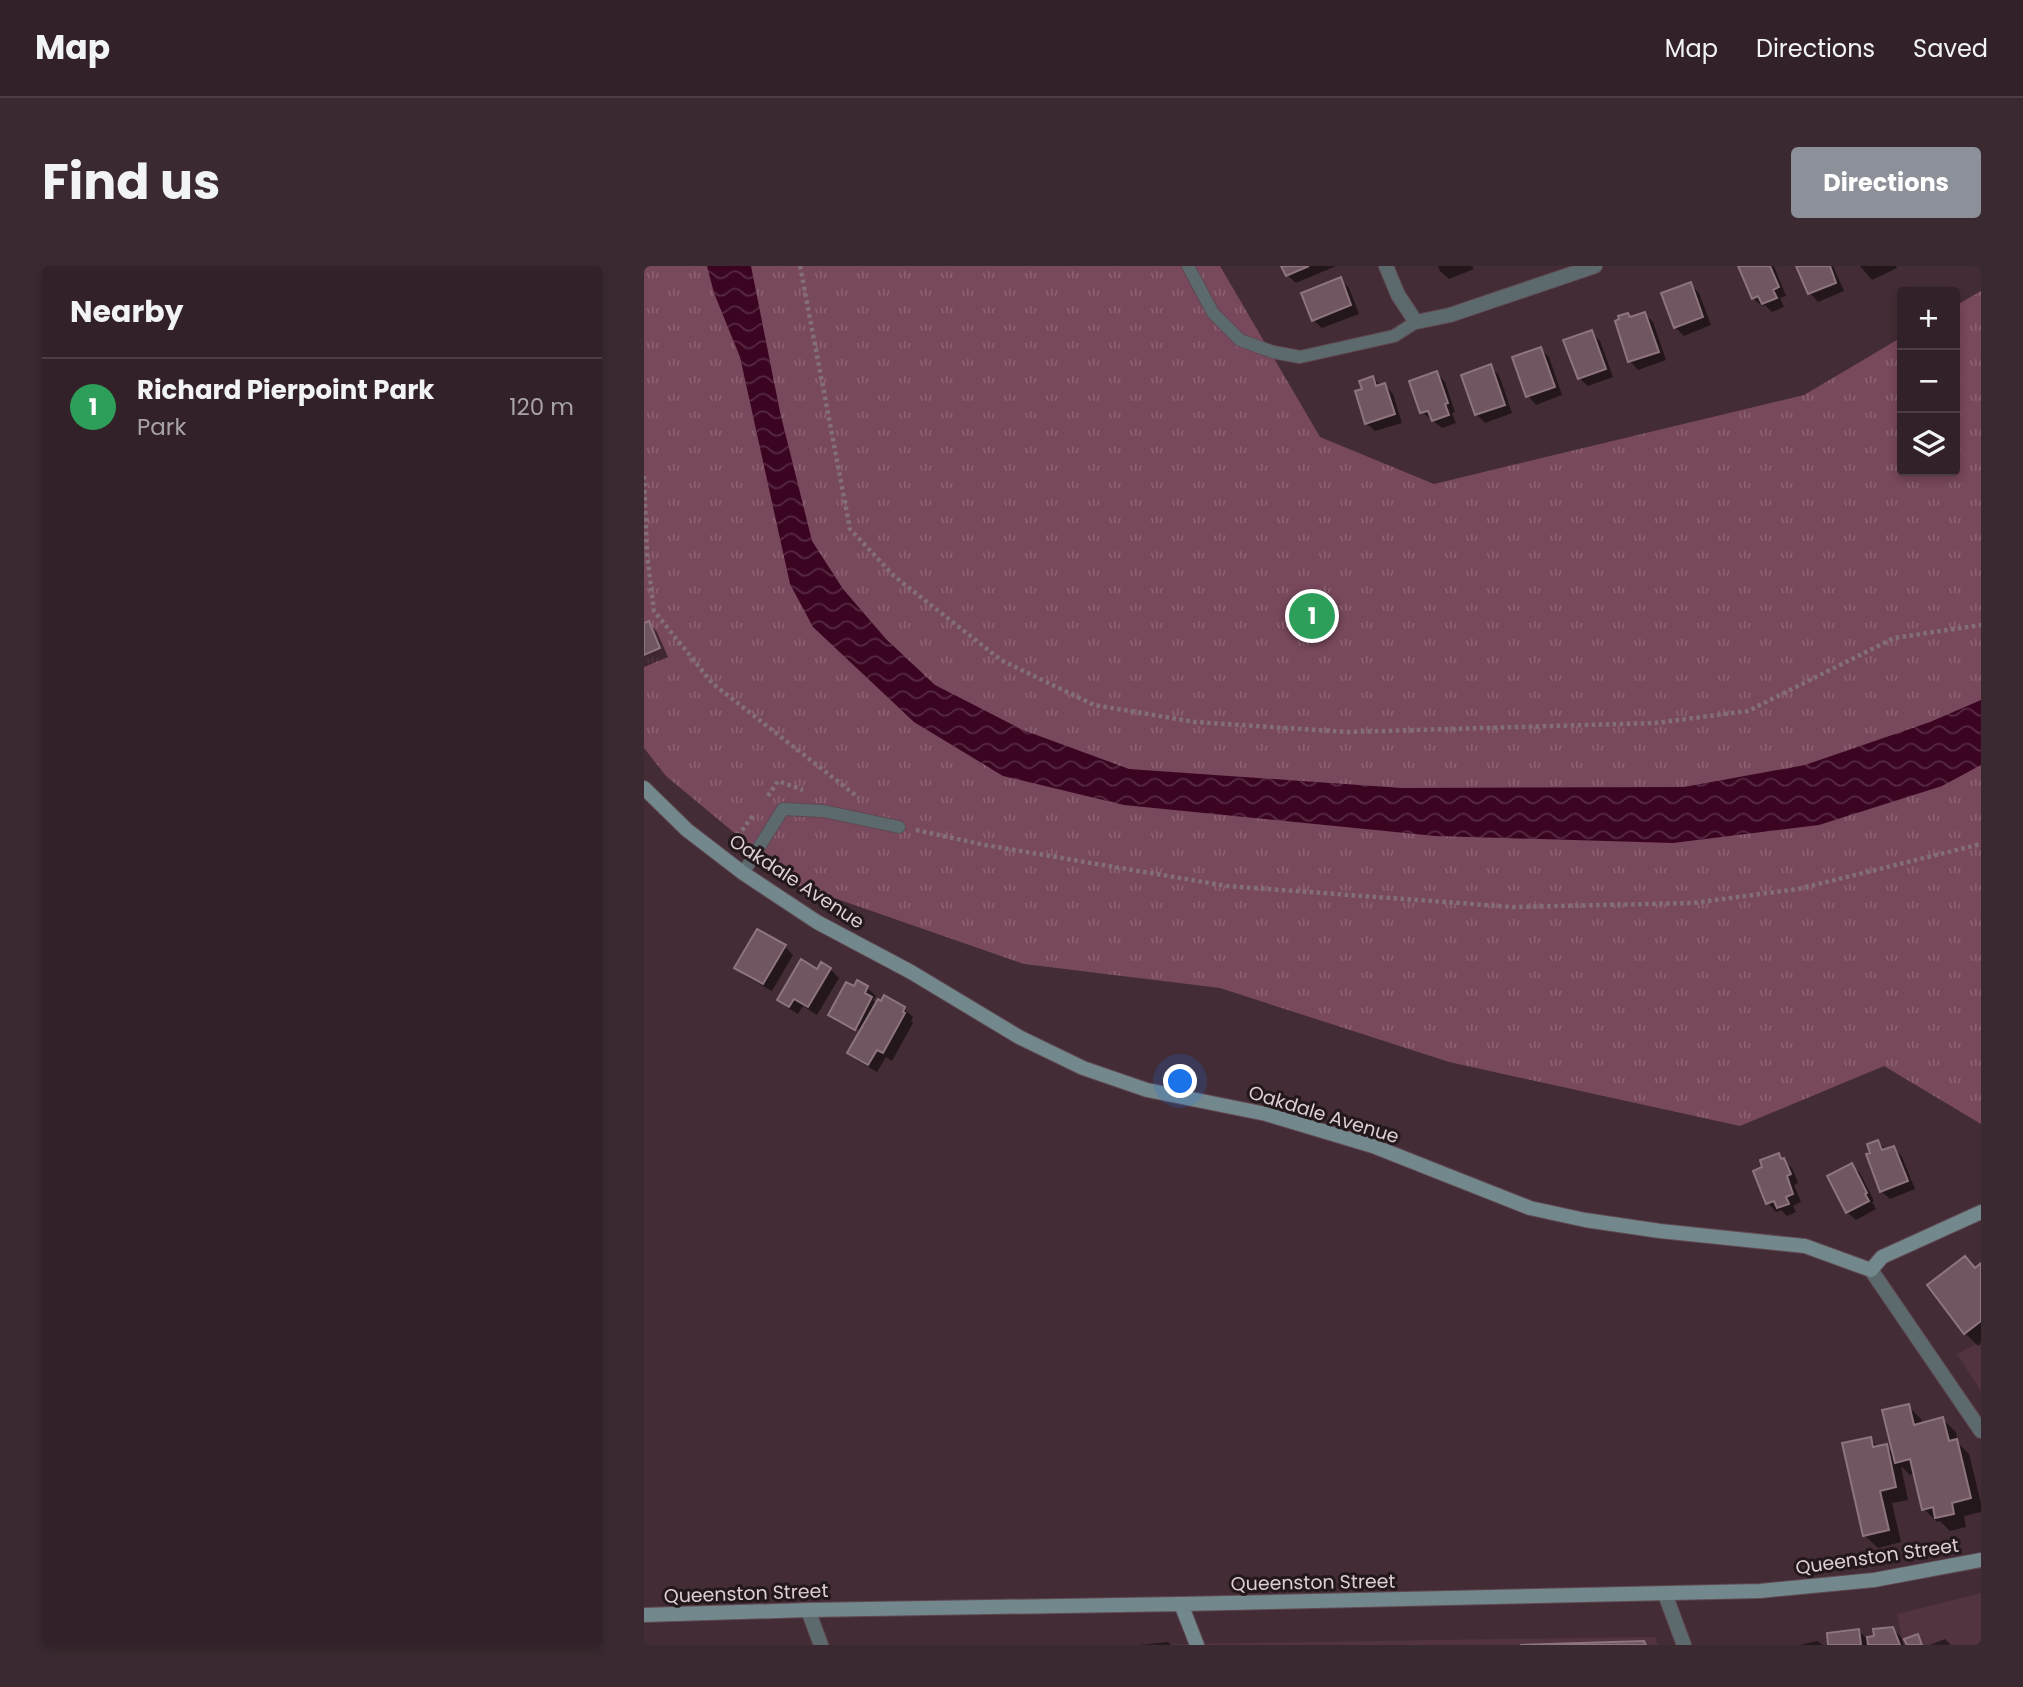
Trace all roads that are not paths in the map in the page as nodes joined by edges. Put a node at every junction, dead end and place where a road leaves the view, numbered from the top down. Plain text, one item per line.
1 (1188, 266) edge
2 (1386, 266) edge
3 (1595, 266) edge
4 (1416, 322) junction
5 (644, 788) edge
6 (899, 827) road end
7 (743, 873) junction
8 (1981, 1212) edge
9 (1871, 1270) junction
10 (1981, 1431) edge
11 (1981, 1560) edge
12 (1665, 1594) junction
13 (1181, 1604) junction
14 (808, 1609) junction
15 (644, 1615) edge
16 (821, 1645) edge
17 (1197, 1645) edge
18 (1684, 1645) edge

1 - 4 lane
2 - 4 street
3 - 4 street
5 - 7 street, Oakdale Avenue
6 - 7 lane
7 - 9 street, Oakdale Avenue
8 - 9 street
9 - 10 street
11 - 12 street, Queenston Street
12 - 13 street, Queenston Street
12 - 18 street
13 - 14 street, Queenston Street
13 - 17 street
14 - 15 street, Queenston Street
14 - 16 street

